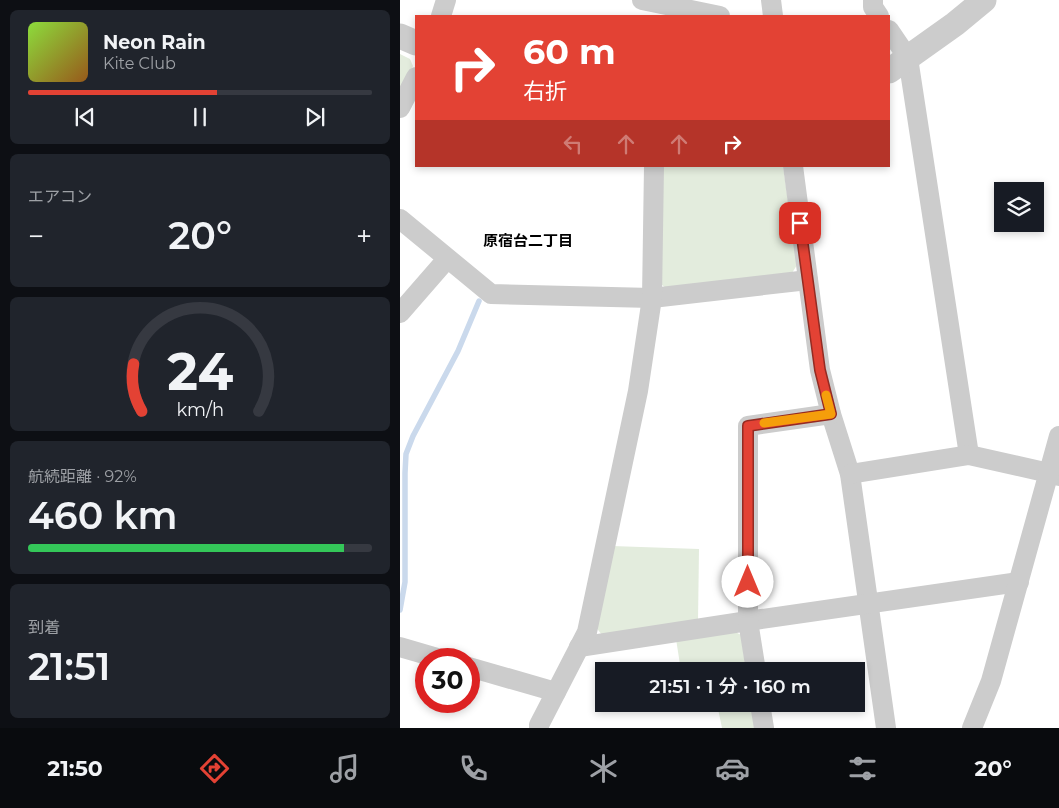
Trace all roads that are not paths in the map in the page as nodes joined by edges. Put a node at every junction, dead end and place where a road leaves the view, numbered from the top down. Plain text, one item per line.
1 (446, 0) edge
2 (645, 0) edge
3 (771, 0) edge
4 (873, 0) edge
5 (984, 0) edge
6 (441, 15) edge
7 (715, 15) edge
8 (773, 15) edge
9 (878, 15) edge
10 (890, 34) edge
11 (400, 36) edge
12 (415, 43) edge
13 (898, 64) edge
14 (415, 78) edge
15 (400, 108) edge
16 (654, 167) edge
17 (793, 167) edge
18 (400, 219) edge
19 (447, 259) junction
20 (808, 280) junction
21 (652, 298) junction
22 (400, 313) edge
23 (831, 414) junction
24 (1059, 436) edge
25 (969, 455) junction
26 (850, 474) junction
27 (1054, 475) edge
28 (1018, 582) junction
29 (868, 603) junction
30 (748, 621) junction
31 (579, 646) junction
32 (400, 647) edge
33 (415, 651) edge
34 (755, 662) edge
35 (480, 670) edge
36 (556, 692) junction
37 (761, 712) edge
38 (539, 728) edge
39 (764, 728) edge
40 (886, 728) edge
41 (972, 728) edge

1 - 6 street
2 - 7 street
3 - 8 street
4 - 9 street
5 - 13 street
10 - 13 street
11 - 12 street
13 - 25 street
14 - 15 street
16 - 21 street
17 - 20 street
18 - 19 street
19 - 21 street
19 - 22 street
20 - 21 street
20 - 23 street
21 - 31 street
23 - 26 street
23 - 30 street
24 - 27 street
25 - 26 street
25 - 27 street
26 - 29 street
27 - 28 street
28 - 29 street
28 - 41 street
29 - 30 street
29 - 40 street
30 - 31 street
30 - 34 street
31 - 36 street
32 - 33 street
35 - 36 street
36 - 38 street
37 - 39 street

